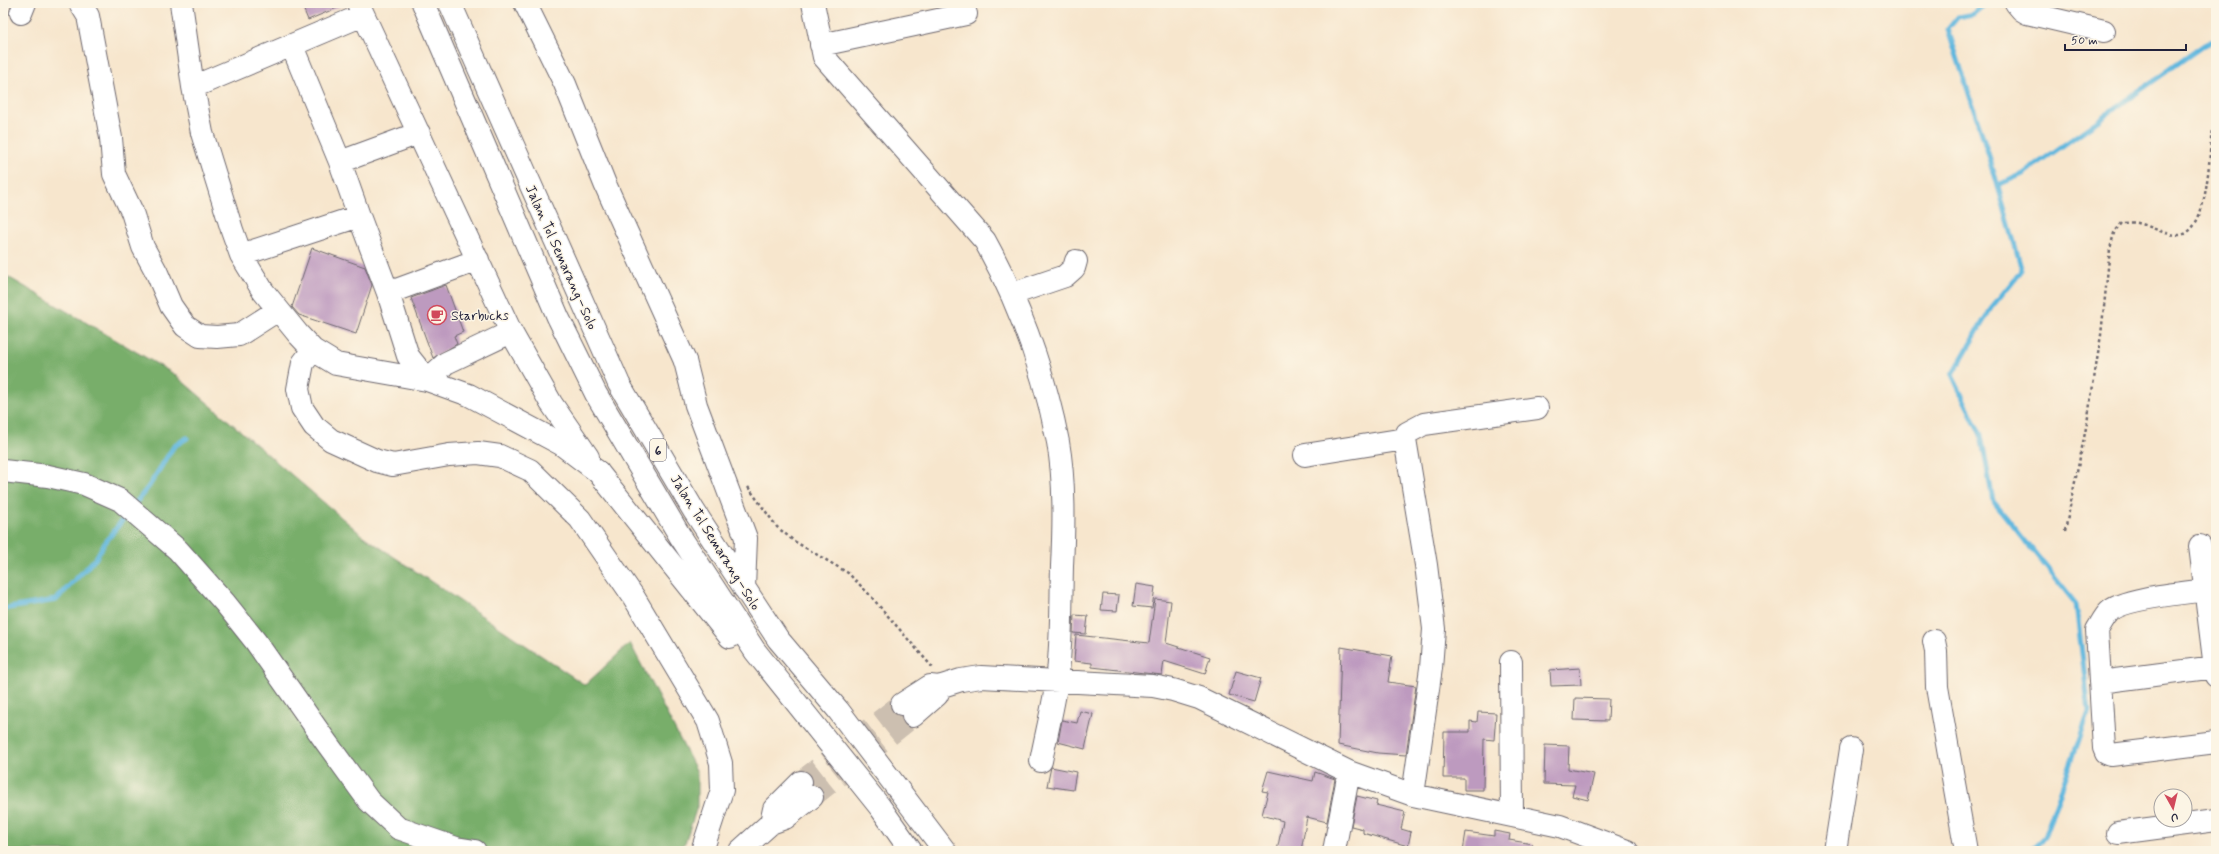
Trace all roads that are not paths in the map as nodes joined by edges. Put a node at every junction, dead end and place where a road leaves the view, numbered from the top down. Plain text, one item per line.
1 (80, 3) edge
2 (423, 3) edge
3 (450, 3) edge
4 (525, 3) edge
5 (813, 3) edge
6 (2016, 3) edge
7 (185, 4) edge
8 (361, 9) edge
9 (966, 14) dead end
10 (2104, 31) dead end
11 (821, 45) junction
12 (292, 46) junction
13 (193, 87) junction
14 (419, 133) junction
15 (340, 162) junction
16 (359, 216) junction
17 (241, 255) junction
18 (478, 260) junction
19 (1076, 260) dead end
20 (388, 293) junction
21 (1012, 294) junction
22 (278, 310) junction
23 (511, 332) junction
24 (313, 350) junction
25 (427, 380) junction
26 (1537, 408) dead end
27 (1404, 439) junction
28 (1305, 454) dead end
29 (3, 471) edge
30 (598, 472) junction
31 (2200, 546) dead end
32 (744, 588) junction
33 (2206, 590) junction
34 (1934, 641) dead end
35 (1511, 662) dead end
36 (2215, 671) edge
37 (1057, 680) junction
38 (2100, 682) junction
39 (798, 706) junction
40 (907, 710) tunnel mouth
41 (2216, 742) edge
42 (1850, 749) dead end
43 (1041, 761) dead end
44 (1350, 772) junction
45 (806, 789) tunnel mouth
46 (1413, 795) junction
47 (1512, 816) junction
48 (2216, 820) edge
49 (2118, 833) dead end
50 (475, 851) edge
51 (702, 851) edge
52 (740, 851) edge
53 (911, 851) edge
54 (945, 851) edge
55 (1334, 851) edge
56 (1627, 851) edge
57 (1835, 851) edge
58 (1966, 851) edge

1 - 22 main road
2 - 39 main road, Jalan Tol Semarang–Solo / 6
3 - 32 main road, Jalan Tol Semarang–Solo / 6
4 - 32 main road
5 - 11 main road
6 - 10 main road
7 - 13 main road
8 - 12 main road
8 - 14 main road
9 - 11 main road
11 - 21 main road
12 - 13 main road
12 - 15 main road
13 - 17 main road
14 - 15 main road
14 - 18 main road
15 - 16 main road
16 - 17 main road
16 - 20 main road
17 - 22 main road
18 - 20 main road
18 - 23 main road
19 - 21 main road
20 - 25 main road
21 - 37 main road
22 - 24 main road
23 - 25 main road
23 - 30 main road
24 - 25 main road
24 - 51 main road
25 - 30 main road
26 - 27 main road
27 - 28 main road
27 - 46 main road
29 - 50 main road
30 - 39 main road
31 - 33 main road
32 - 54 main road, Jalan Tol Semarang–Solo / 6
33 - 36 main road
33 - 38 main road
34 - 58 main road
35 - 47 main road
36 - 38 main road
37 - 40 main road
37 - 43 main road
37 - 44 main road
38 - 41 main road
39 - 53 main road, Jalan Tol Semarang–Solo / 6
42 - 57 main road
44 - 46 main road
44 - 55 main road
45 - 52 main road
46 - 47 main road
47 - 56 main road
48 - 49 main road

